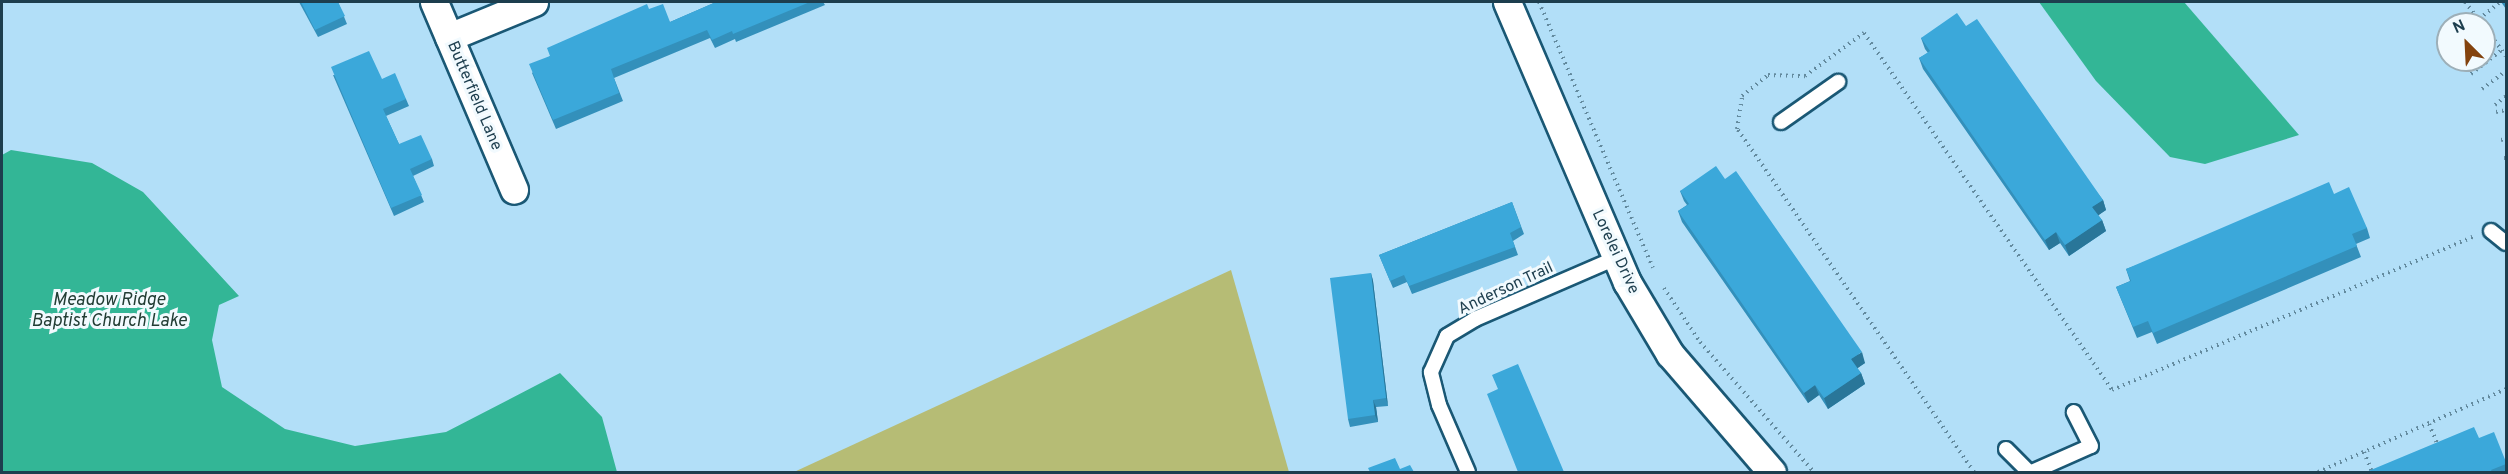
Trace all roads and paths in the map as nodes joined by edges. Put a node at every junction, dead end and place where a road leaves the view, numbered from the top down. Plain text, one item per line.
1 (434, 2) edge
2 (534, 2) edge
3 (1507, 2) edge
4 (1539, 2) edge
5 (2499, 3) dead end
6 (2488, 12) edge
7 (449, 37) junction
8 (2496, 42) edge
9 (2502, 50) junction
10 (2506, 56) edge
11 (2506, 71) edge
12 (2471, 74) dead end
13 (1838, 82) dead end
14 (2482, 89) dead end
15 (2506, 96) edge
16 (2495, 105) dead end
17 (2506, 110) edge
18 (2496, 112) dead end
19 (1781, 122) dead end
20 (514, 190) dead end
21 (2491, 231) joint
22 (2506, 243) edge
23 (1616, 258) junction
24 (1655, 275) dead end
25 (1662, 284) dead end
26 (2506, 389) edge
27 (2074, 412) dead end
28 (2429, 424) junction
29 (2007, 448) dead end
30 (2440, 450) edge
31 (2364, 452) junction
32 (1468, 472) edge
33 (1772, 472) edge
34 (1815, 472) edge
35 (1974, 472) edge
36 (2030, 472) edge
37 (2318, 472) edge
38 (2372, 472) edge

1 - 7 street, Butterfield Lane
2 - 7 street
3 - 23 street, Lorelei Drive
4 - 24 path
5 - 6 path
7 - 20 street, Butterfield Lane
8 - 9 path
9 - 10 path
9 - 12 path
11 - 14 path
13 - 19 lane
15 - 16 path
17 - 18 path
21 - 22 lane
21 - 35 path
23 - 32 lane, Anderson Trail
23 - 33 street, Lorelei Drive
25 - 34 path
26 - 28 path
27 - 36 lane
28 - 30 path
28 - 31 path
29 - 36 lane
31 - 37 path
31 - 38 path

